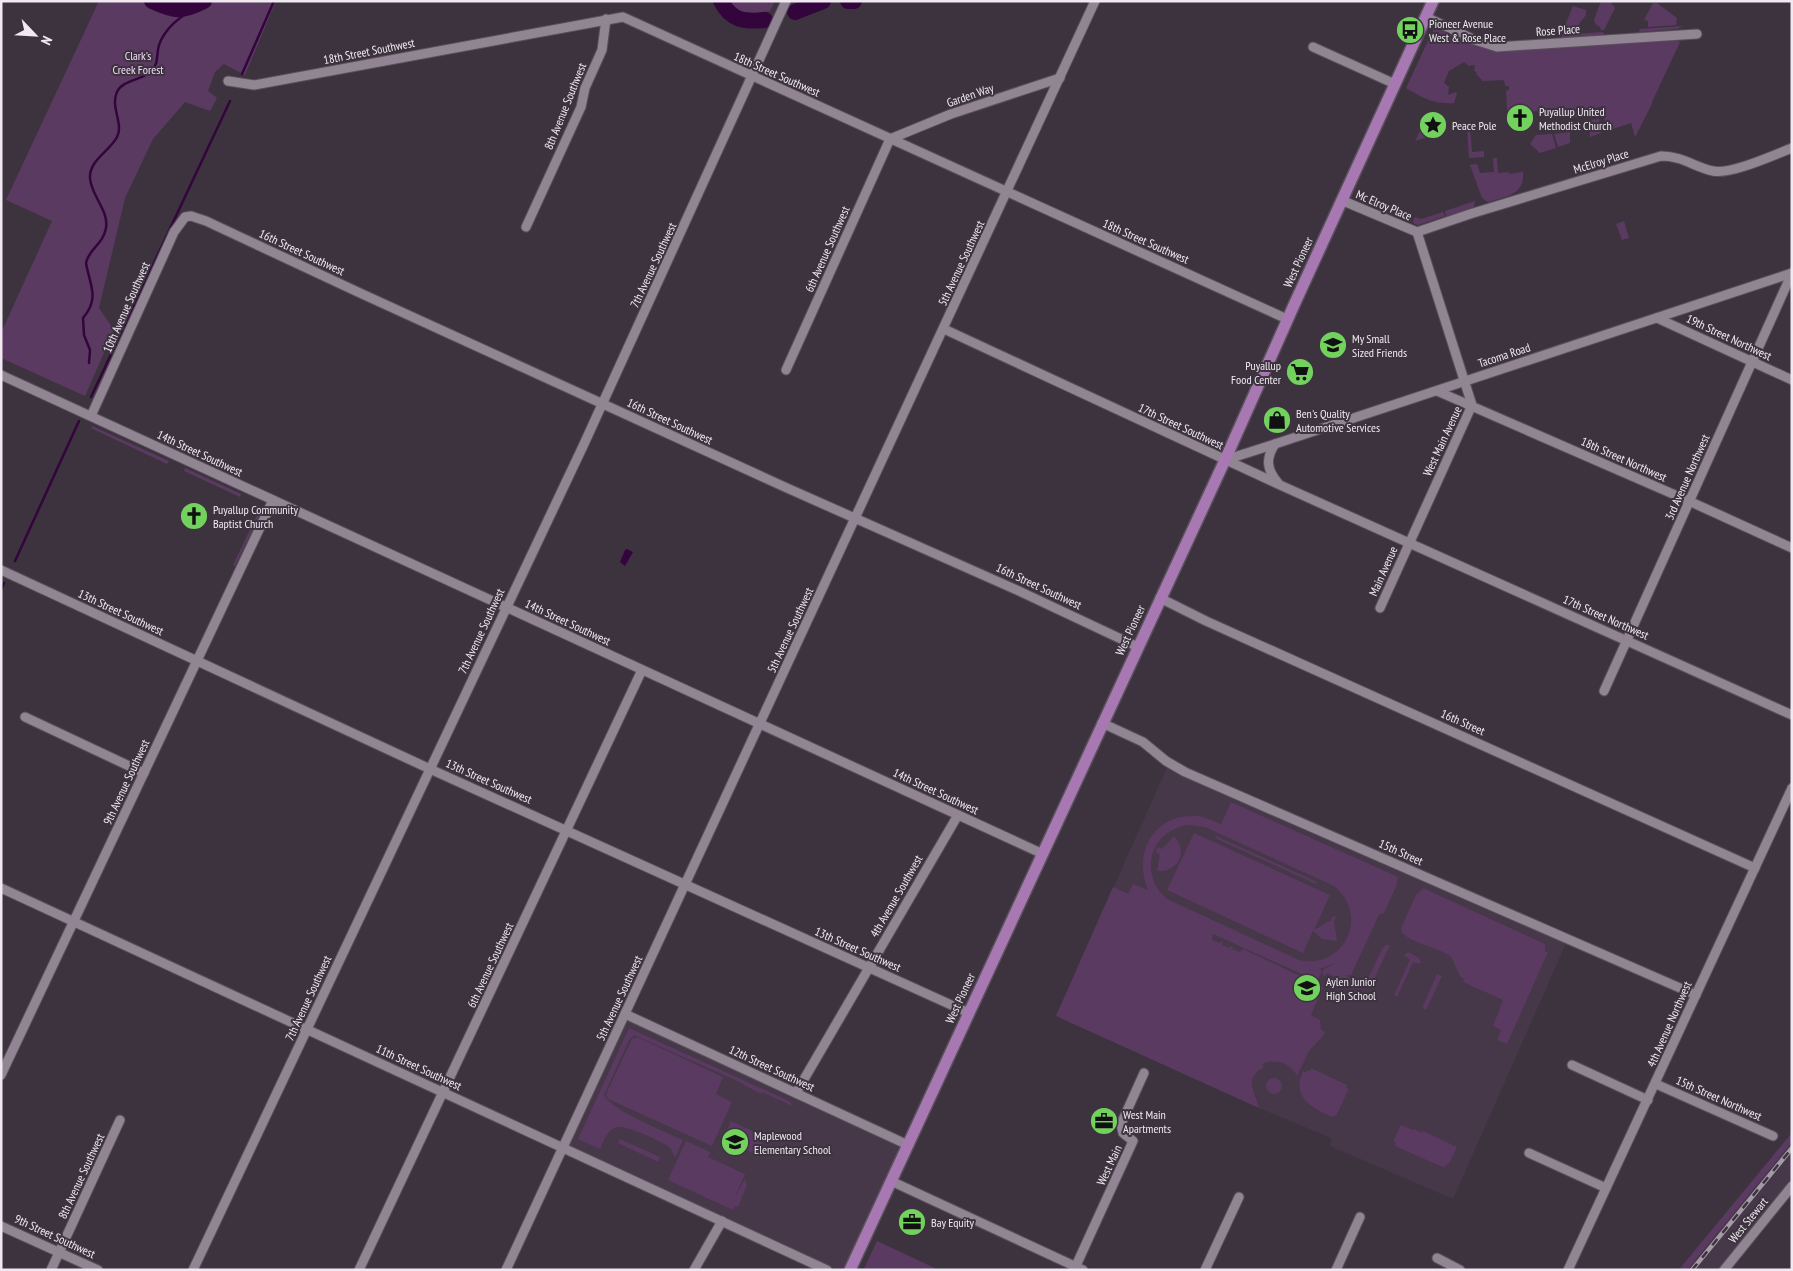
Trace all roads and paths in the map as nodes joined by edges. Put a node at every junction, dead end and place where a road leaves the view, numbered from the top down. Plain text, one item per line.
1 (1096, 1) edge
2 (1433, 1) edge
3 (786, 2) edge
4 (1426, 17) junction
5 (606, 19) junction
6 (1697, 34) dead end
7 (1313, 47) dead end
8 (753, 77) junction
9 (1060, 78) junction
10 (228, 81) dead end
11 (1395, 84) junction
12 (890, 139) junction
13 (1792, 148) edge
14 (1008, 192) junction
15 (1341, 200) junction
16 (192, 216) joint
17 (526, 227) dead end
18 (1417, 232) junction
19 (1792, 273) edge
20 (1287, 318) junction
21 (1657, 318) junction
22 (944, 329) junction
23 (1753, 362) junction
24 (786, 370) dead end
25 (1, 375) edge
26 (1792, 380) edge
27 (1465, 381) junction
28 (1437, 391) junction
29 (602, 404) junction
30 (1472, 406) junction
31 (91, 416) junction
32 (1275, 444) junction
33 (1225, 460) junction
34 (1280, 485) junction
35 (273, 500) junction
36 (1689, 501) junction
37 (856, 518) junction
38 (1410, 543) junction
39 (1792, 548) edge
40 (1, 570) edge
41 (1160, 598) junction
42 (506, 608) junction
43 (1380, 608) dead end
44 (1627, 640) junction
45 (1138, 647) junction
46 (197, 662) junction
47 (642, 670) junction
48 (1604, 691) dead end
49 (1792, 715) edge
50 (25, 717) dead end
51 (1102, 723) junction
52 (760, 724) junction
53 (430, 769) junction
54 (144, 773) junction
55 (1792, 788) edge
56 (958, 815) junction
57 (567, 830) junction
58 (1043, 854) junction
59 (1755, 868) junction
60 (686, 884) junction
61 (1, 888) edge
62 (74, 922) junction
63 (869, 968) junction
64 (1696, 995) junction
65 (968, 1012) junction
66 (625, 1014) junction
67 (308, 1029) junction
68 (1572, 1065) dead end
69 (1144, 1073) dead end
70 (1, 1076) edge
71 (1656, 1084) junction
72 (443, 1092) junction
73 (796, 1093) junction
74 (1648, 1100) junction
75 (120, 1120) dead end
76 (1773, 1136) dead end
77 (908, 1145) junction
78 (563, 1148) junction
79 (1528, 1153) dead end
80 (891, 1181) junction
81 (1792, 1186) edge
82 (1606, 1188) junction
83 (1239, 1197) dead end
84 (1360, 1217) dead end
85 (722, 1222) junction
86 (1, 1226) edge
87 (60, 1252) junction
88 (1437, 1258) dead end
89 (1077, 1269) edge
90 (52, 1270) edge
91 (98, 1270) edge
92 (194, 1270) edge
93 (359, 1270) edge
94 (506, 1270) edge
95 (694, 1270) edge
96 (827, 1270) edge
97 (850, 1270) edge
98 (1205, 1270) edge
99 (1336, 1270) edge
100 (1460, 1270) edge
101 (1568, 1270) edge
102 (1724, 1270) edge

1 - 9 street, 5th Avenue Southwest
2 - 4 main road, West Pioneer
3 - 8 street, 7th Avenue Southwest
4 - 6 street, Rose Place
4 - 11 main road, West Pioneer
5 - 8 street, 18th Street Southwest
5 - 10 street, 18th Street Southwest
5 - 17 street, 8th Avenue Southwest
7 - 11 street
8 - 12 street, 18th Street Southwest
8 - 29 street, 7th Avenue Southwest
9 - 12 street, Garden Way
9 - 14 street, 5th Avenue Southwest
11 - 15 main road, West Pioneer
12 - 14 street, 18th Street Southwest
12 - 24 street, 6th Avenue Southwest
13 - 18 street, McElroy Place
14 - 20 street, 18th Street Southwest
14 - 22 street, 5th Avenue Southwest
15 - 18 street, Mc Elroy Place
15 - 20 main road, West Pioneer
16 - 29 street, 16th Street Southwest
16 - 31 street, 10th Avenue Southwest
18 - 27 street, West Main Avenue
19 - 21 street, Tacoma Road
19 - 23 street, 3rd Avenue Northwest
20 - 33 main road, West Pioneer
21 - 23 street, 19th Street Northwest
21 - 27 street, Tacoma Road
22 - 33 street, 17th Street Southwest
22 - 37 street, 5th Avenue Southwest
23 - 26 street, 19th Street Northwest
23 - 36 street, 3rd Avenue Northwest
25 - 31 street, 14th Street Southwest
27 - 28 street, Tacoma Road
27 - 30 street, West Main Avenue
28 - 30 street, 18th Street Northwest
28 - 32 street, Tacoma Road
29 - 37 street, 16th Street Southwest
29 - 42 street, 7th Avenue Southwest
30 - 36 street, 18th Street Northwest
30 - 38 street, West Main Avenue
31 - 35 street, 14th Street Southwest
32 - 33 street, Tacoma Road
32 - 34 street
33 - 34 street, 17th Street Southwest
33 - 41 main road, West Pioneer
34 - 38 street, 17th Street Southwest
35 - 42 street, 14th Street Southwest
35 - 46 street, 9th Avenue Southwest
36 - 39 street, 18th Street Northwest
36 - 44 street, 3rd Avenue Northwest
37 - 45 street, 16th Street Southwest
37 - 52 street, 5th Avenue Southwest
38 - 43 street, Main Avenue
38 - 44 street, 17th Street Northwest
40 - 46 street, 13th Street Southwest
41 - 45 main road, West Pioneer
41 - 59 street, 16th Street
42 - 47 street, 14th Street Southwest
42 - 53 street, 7th Avenue Southwest
44 - 48 street, 3rd Avenue Northwest
44 - 49 street, 17th Street Northwest
45 - 51 main road, West Pioneer
46 - 53 street, 13th Street Southwest
46 - 54 street, 9th Avenue Southwest
47 - 52 street, 14th Street Southwest
47 - 57 street, 6th Avenue Southwest
50 - 54 street
51 - 58 main road, West Pioneer
51 - 64 street, 15th Street
52 - 56 street, 14th Street Southwest
52 - 60 street, 5th Avenue Southwest
53 - 57 street, 13th Street Southwest
53 - 67 street, 7th Avenue Southwest
54 - 62 street, 9th Avenue Southwest
55 - 59 street, 4th Avenue Northwest
56 - 58 street, 14th Street Southwest
56 - 63 street, 4th Avenue Southwest
57 - 60 street, 13th Street Southwest
57 - 72 street, 6th Avenue Southwest
58 - 65 main road, West Pioneer
59 - 64 street, 4th Avenue Northwest
60 - 63 street, 13th Street Southwest
60 - 66 street, 5th Avenue Southwest
61 - 62 street, 11th Street Southwest
62 - 67 street, 11th Street Southwest
62 - 70 street, 9th Avenue Southwest
63 - 65 street, 13th Street Southwest
63 - 73 street, 4th Avenue Southwest
64 - 71 street, 4th Avenue Northwest
65 - 77 main road, West Pioneer
66 - 73 street, 12th Street Southwest
66 - 78 street, 5th Avenue Southwest
67 - 72 street, 11th Street Southwest
67 - 92 street, 7th Avenue Southwest
68 - 74 street
69 - 89 street, West Main
71 - 74 street, 4th Avenue Northwest
71 - 76 street, 15th Street Northwest
72 - 78 street, 11th Street Southwest
72 - 93 street, 6th Avenue Southwest
73 - 77 street, 12th Street Southwest
74 - 82 street, 4th Avenue Northwest
75 - 87 street, 8th Avenue Southwest
77 - 80 main road, West Pioneer
78 - 85 street, 11th Street Southwest
78 - 94 street, 5th Avenue Southwest
79 - 82 street
80 - 89 street
80 - 97 main road, West Pioneer
81 - 102 street, West Stewart
82 - 101 street, 4th Avenue Northwest
83 - 98 street
84 - 99 street
85 - 95 street
85 - 96 street, 11th Street Southwest
86 - 87 street, 9th Street Southwest
87 - 90 street, 8th Avenue Southwest
87 - 91 street, 9th Street Southwest
88 - 100 street

